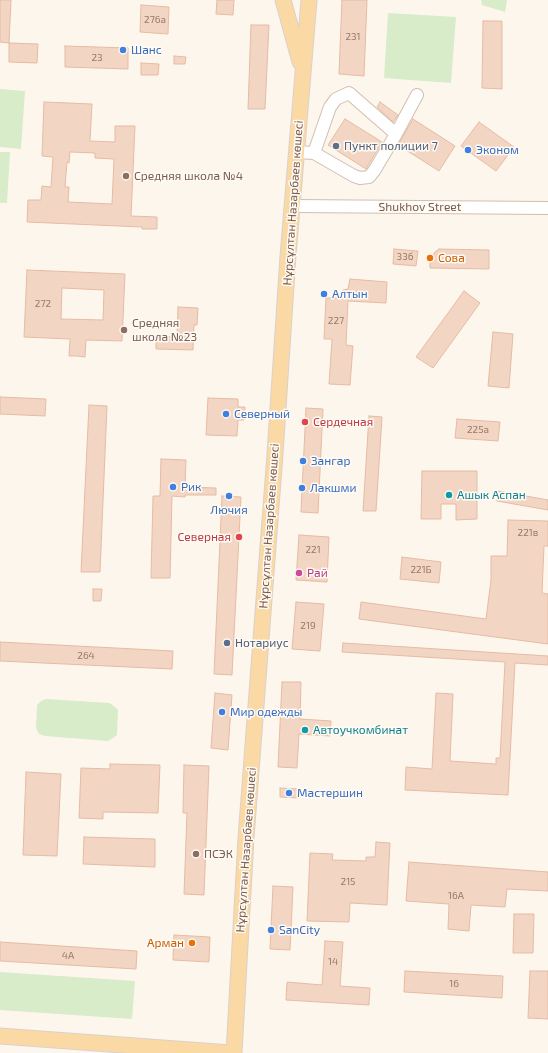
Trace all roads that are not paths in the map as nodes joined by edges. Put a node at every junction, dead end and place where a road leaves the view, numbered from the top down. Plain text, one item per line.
1 (283, 0) edge
2 (308, 0) edge
3 (303, 75) junction
4 (417, 95) dead end
5 (396, 134) junction
6 (296, 152) junction
7 (314, 153) junction
8 (293, 206) junction
9 (548, 208) edge
10 (0, 1036) edge
11 (231, 1053) edge
12 (234, 1053) edge

1 - 3 main road
2 - 3 main road, Нұрсұлтан Назарбаев көшесі
3 - 6 main road, Нұрсұлтан Назарбаев көшесі
4 - 5 street
5 - 7 street
5 - 7 street
6 - 7 street
6 - 8 main road, Нұрсұлтан Назарбаев көшесі
8 - 9 street, Shukhov Street
8 - 12 main road, Нұрсұлтан Назарбаев көшесі
10 - 11 main road

